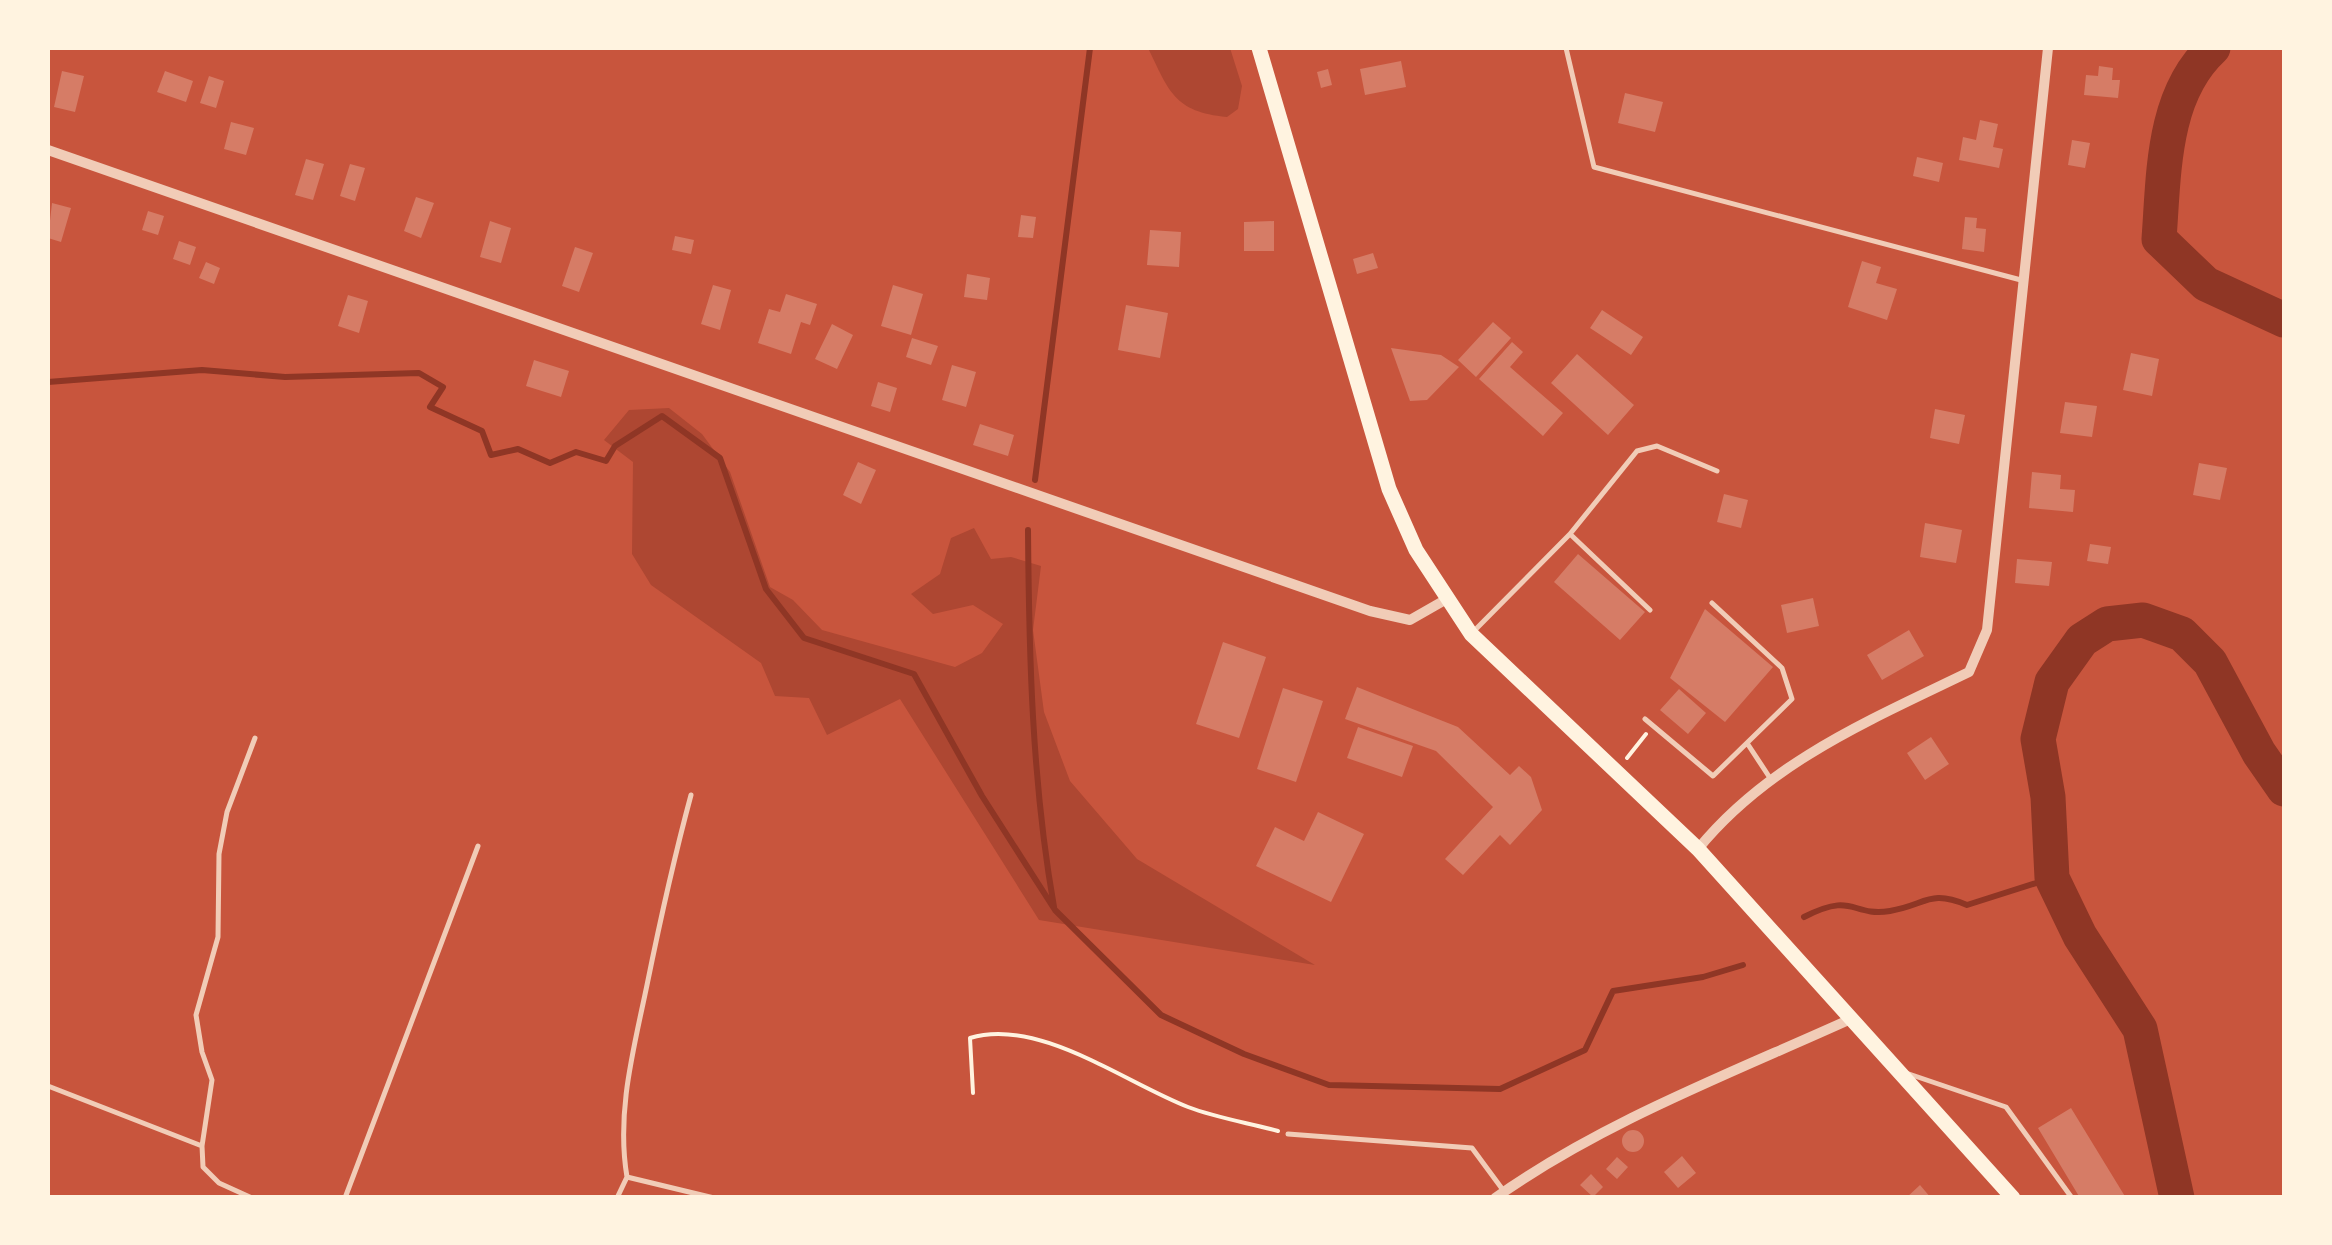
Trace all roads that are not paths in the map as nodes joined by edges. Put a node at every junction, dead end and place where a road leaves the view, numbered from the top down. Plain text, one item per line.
1 (1259, 48) edge
2 (1566, 48) edge
3 (2048, 48) edge
4 (48, 150) edge
5 (2021, 280) junction
6 (1718, 471) dead end
7 (1570, 534) junction
8 (1444, 600) junction
9 (1712, 603) dead end
10 (1650, 610) dead end
11 (1471, 634) junction
12 (1644, 718) dead end
13 (255, 738) dead end
14 (1747, 742) junction
15 (1770, 778) junction
16 (691, 795) dead end
17 (478, 846) dead end
18 (1698, 848) junction
19 (1852, 1018) junction
20 (1899, 1071) junction
21 (48, 1086) edge
22 (1288, 1134) road end
23 (202, 1146) junction
24 (627, 1177) junction
25 (1500, 1194) edge
26 (252, 1198) edge
27 (345, 1198) edge
28 (617, 1198) edge
29 (714, 1198) edge
30 (2012, 1198) edge
31 (2072, 1198) edge

1 - 8 main road
2 - 5 lane
3 - 5 street
4 - 8 street
5 - 15 street
6 - 7 lane
7 - 10 lane
7 - 11 lane
8 - 11 main road
9 - 14 lane
11 - 18 main road
12 - 14 lane
13 - 23 lane
14 - 15 lane
15 - 18 street
16 - 24 lane
17 - 27 lane
18 - 19 main road
19 - 20 main road
19 - 25 street
20 - 30 main road
20 - 31 lane
21 - 23 lane
22 - 25 lane
23 - 26 lane
24 - 28 lane
24 - 29 lane

